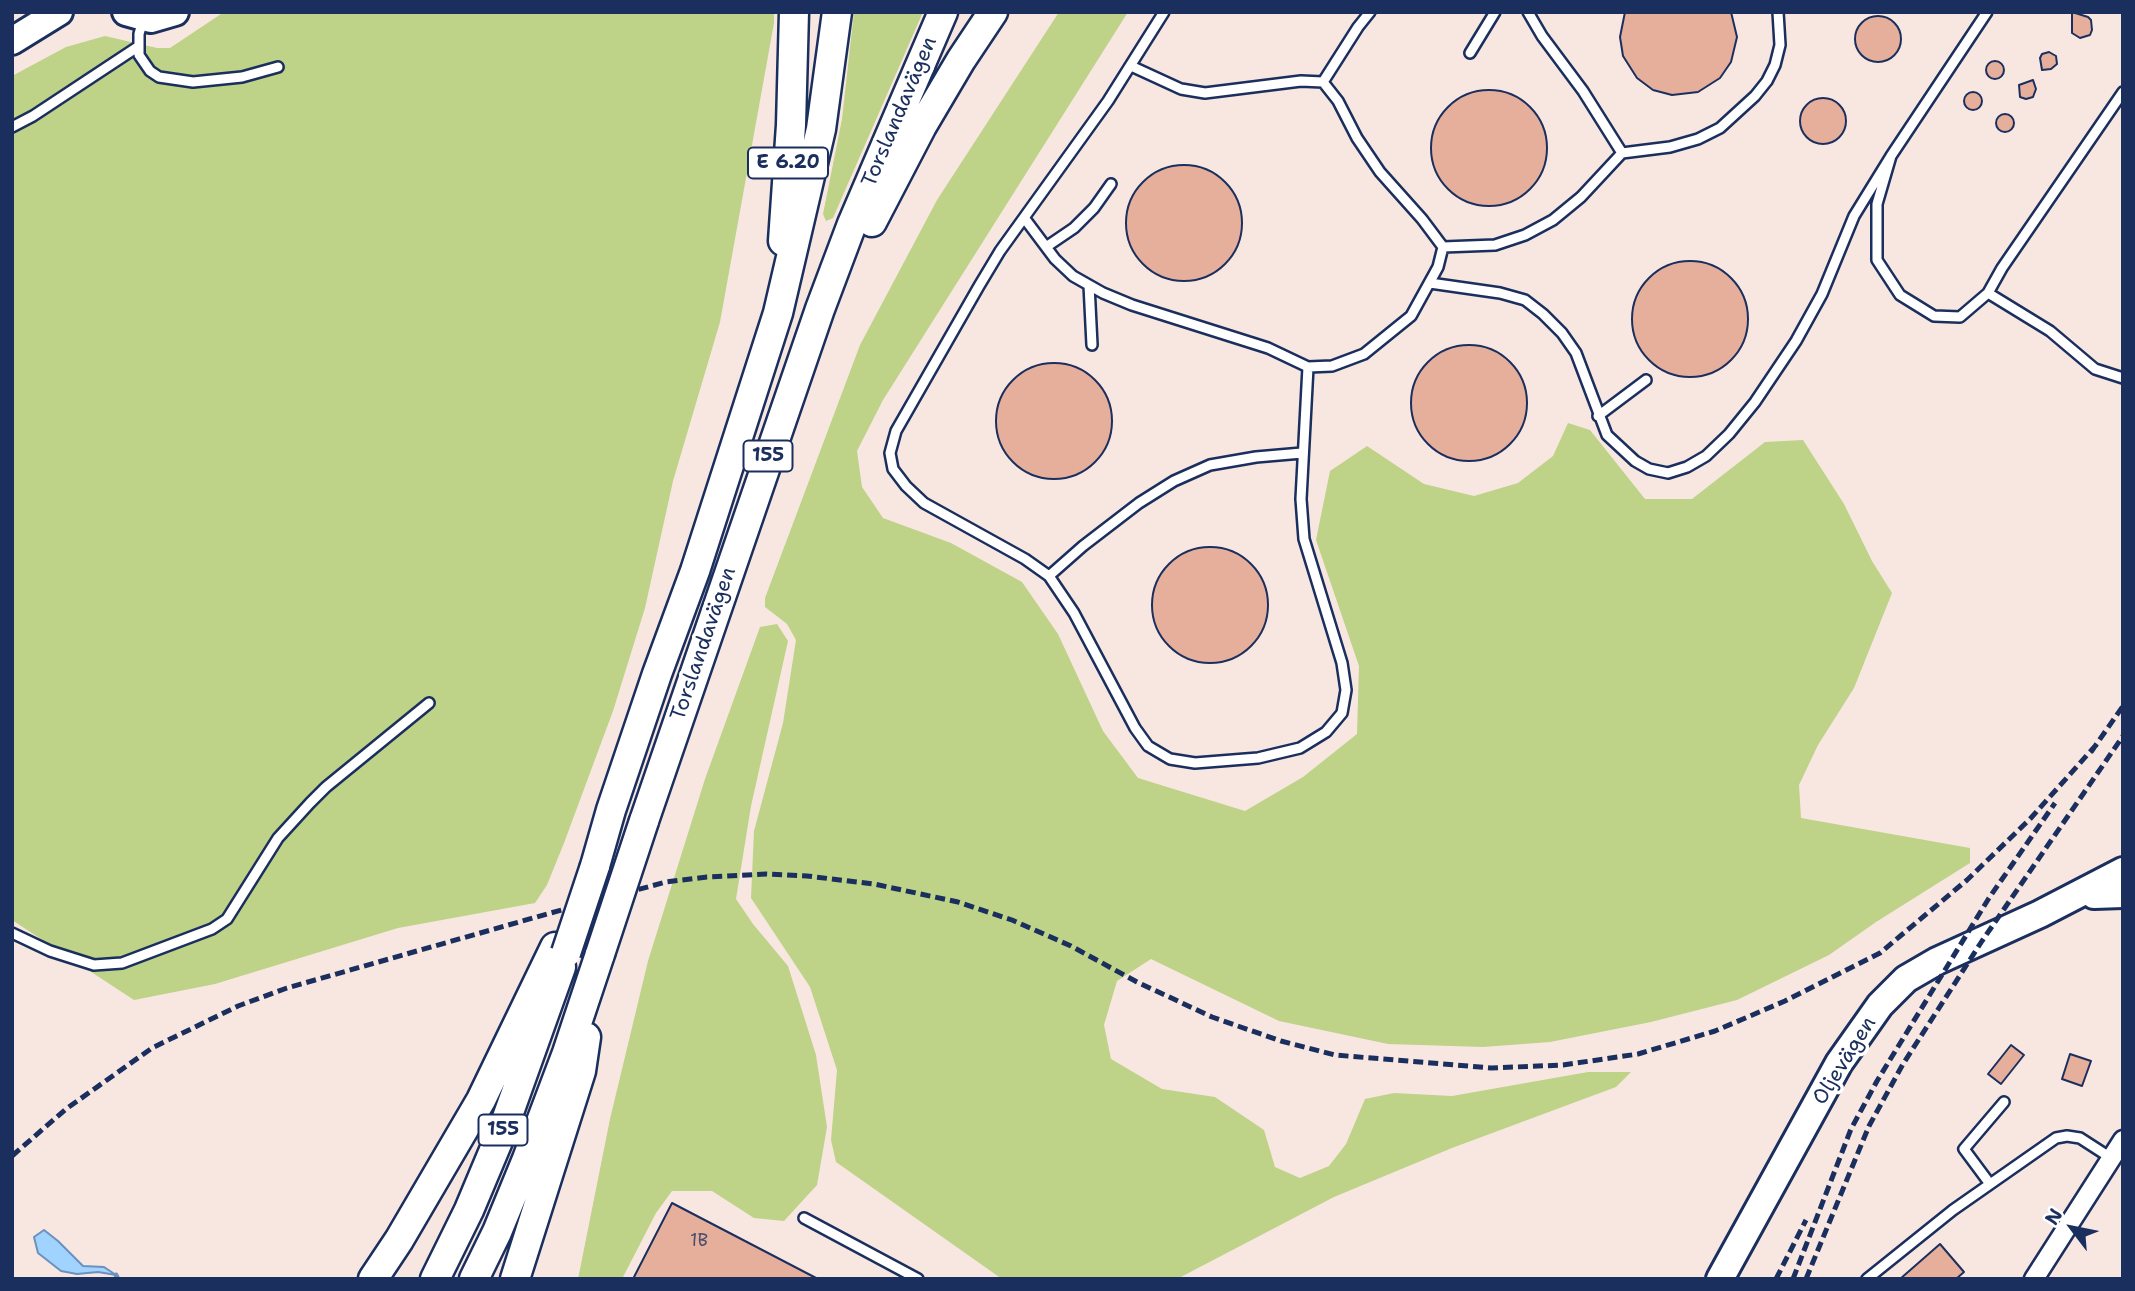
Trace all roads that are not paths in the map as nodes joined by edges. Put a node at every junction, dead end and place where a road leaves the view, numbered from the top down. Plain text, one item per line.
1 (82, 12) edge
2 (175, 12) edge
3 (794, 12) edge
4 (837, 12) edge
5 (943, 12) edge
6 (993, 12) edge
7 (1164, 12) edge
8 (1370, 12) edge
9 (1495, 12) edge
10 (1528, 12) edge
11 (1779, 12) edge
12 (1987, 12) edge
13 (57, 15) edge
14 (135, 15) edge
15 (12, 41) edge
16 (139, 46) junction
17 (1470, 53) dead end
18 (1131, 66) junction
19 (278, 67) dead end
20 (1323, 82) junction
21 (2123, 92) edge
22 (12, 128) edge
23 (1622, 153) junction
24 (1891, 156) junction
25 (1111, 184) dead end
26 (1025, 219) junction
27 (1046, 247) junction
28 (1443, 247) junction
29 (1430, 283) junction
30 (1089, 285) junction
31 (1988, 293) junction
32 (820, 309) junction
33 (778, 313) junction
34 (1092, 345) dead end
35 (1308, 367) junction
36 (2123, 378) edge
37 (1646, 380) dead end
38 (1598, 415) junction
39 (1302, 453) junction
40 (1049, 576) junction
41 (429, 702) dead end
42 (2123, 872) edge
43 (2123, 887) edge
44 (2123, 894) edge
45 (2094, 895) junction
46 (2040, 914) junction
47 (12, 933) edge
48 (561, 950) junction
49 (600, 954) junction
50 (2004, 1102) dead end
51 (2123, 1140) edge
52 (2111, 1158) junction
53 (1990, 1184) junction
54 (804, 1217) dead end
55 (373, 1279) edge
56 (435, 1279) edge
57 (474, 1279) edge
58 (515, 1279) edge
59 (918, 1279) edge
60 (1720, 1279) edge
61 (1867, 1279) edge
62 (2034, 1279) edge

1 - 13 street
2 - 14 street
3 - 33 main road, E 6.20
4 - 33 main road, Torslandavägen / 155
5 - 32 main road, Torslandavägen / 155
6 - 32 main road, 155
7 - 18 lane
8 - 20 lane
9 - 17 lane
10 - 23 lane
11 - 23 lane
12 - 24 lane
13 - 15 street
14 - 16 lane
16 - 19 lane
16 - 22 lane
18 - 20 lane
18 - 26 lane
20 - 28 lane
21 - 31 lane
23 - 28 lane
24 - 31 lane
24 - 38 lane
25 - 27 lane
26 - 27 lane
26 - 40 lane
27 - 30 lane
28 - 29 lane
29 - 35 lane
29 - 38 lane
30 - 34 lane
30 - 35 lane
31 - 36 lane
32 - 49 main road, Torslandavägen / 155, bridge
33 - 48 main road, Torslandavägen / 155, bridge
35 - 39 lane
37 - 38 lane
39 - 40 lane
39 - 40 lane
41 - 47 lane
42 - 46 street, Oljevägen
43 - 45 street, Oljevägen
44 - 45 street, Oljevägen
45 - 46 street, Oljevägen
46 - 60 street, Oljevägen
48 - 55 main road
48 - 56 main road, Torslandavägen / 155
49 - 57 main road, Torslandavägen / 155
49 - 58 main road
50 - 53 lane
51 - 52 street
52 - 53 lane
52 - 62 street
53 - 61 lane
54 - 59 lane

